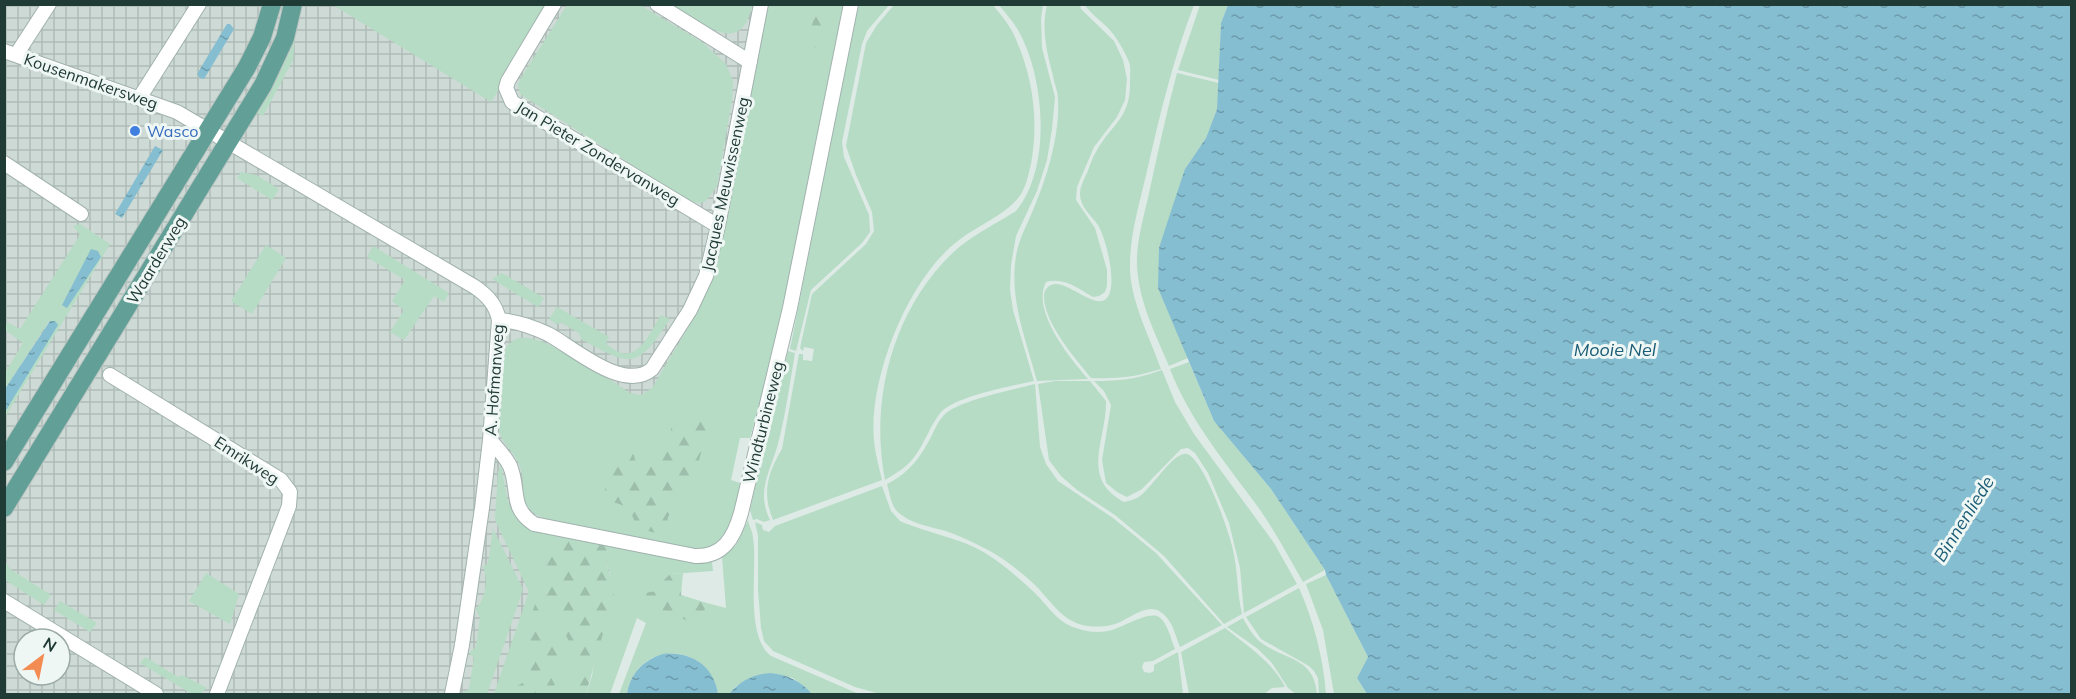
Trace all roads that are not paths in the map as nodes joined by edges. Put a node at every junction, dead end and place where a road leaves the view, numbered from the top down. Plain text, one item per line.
1 (49, 4) edge
2 (199, 4) edge
3 (272, 4) edge
4 (293, 4) edge
5 (554, 4) edge
6 (657, 4) edge
7 (761, 4) edge
8 (851, 4) edge
9 (10, 53) edge
10 (750, 62) junction
11 (140, 97) junction
12 (208, 130) junction
13 (228, 141) junction
14 (4, 163) edge
15 (81, 214) dead end
16 (718, 226) junction
17 (499, 320) junction
18 (110, 375) dead end
19 (490, 440) junction
20 (4, 462) edge
21 (4, 508) edge
22 (6, 601) edge
23 (156, 694) edge
24 (217, 694) edge
25 (452, 694) edge

1 - 9 street
2 - 11 street
3 - 12 main road, Waarderweg
4 - 13 main road, Waarderweg
5 - 16 street, Jan Pieter Zondervanweg
6 - 10 street
7 - 10 street, Jacques Meuwissenweg
8 - 19 street, Windturbineweg
9 - 11 street, Kousenmakersweg
10 - 16 street, Jacques Meuwissenweg
11 - 12 street, Kousenmakersweg
12 - 13 street, Kousenmakersweg
12 - 20 main road, Waarderweg
13 - 17 street, A. Hofmanweg
13 - 21 main road, Waarderweg
14 - 15 street
16 - 17 street, Jacques Meuwissenweg
17 - 19 street, A. Hofmanweg
18 - 24 street, Emrikweg
19 - 25 street, A. Hofmanweg
22 - 23 street

